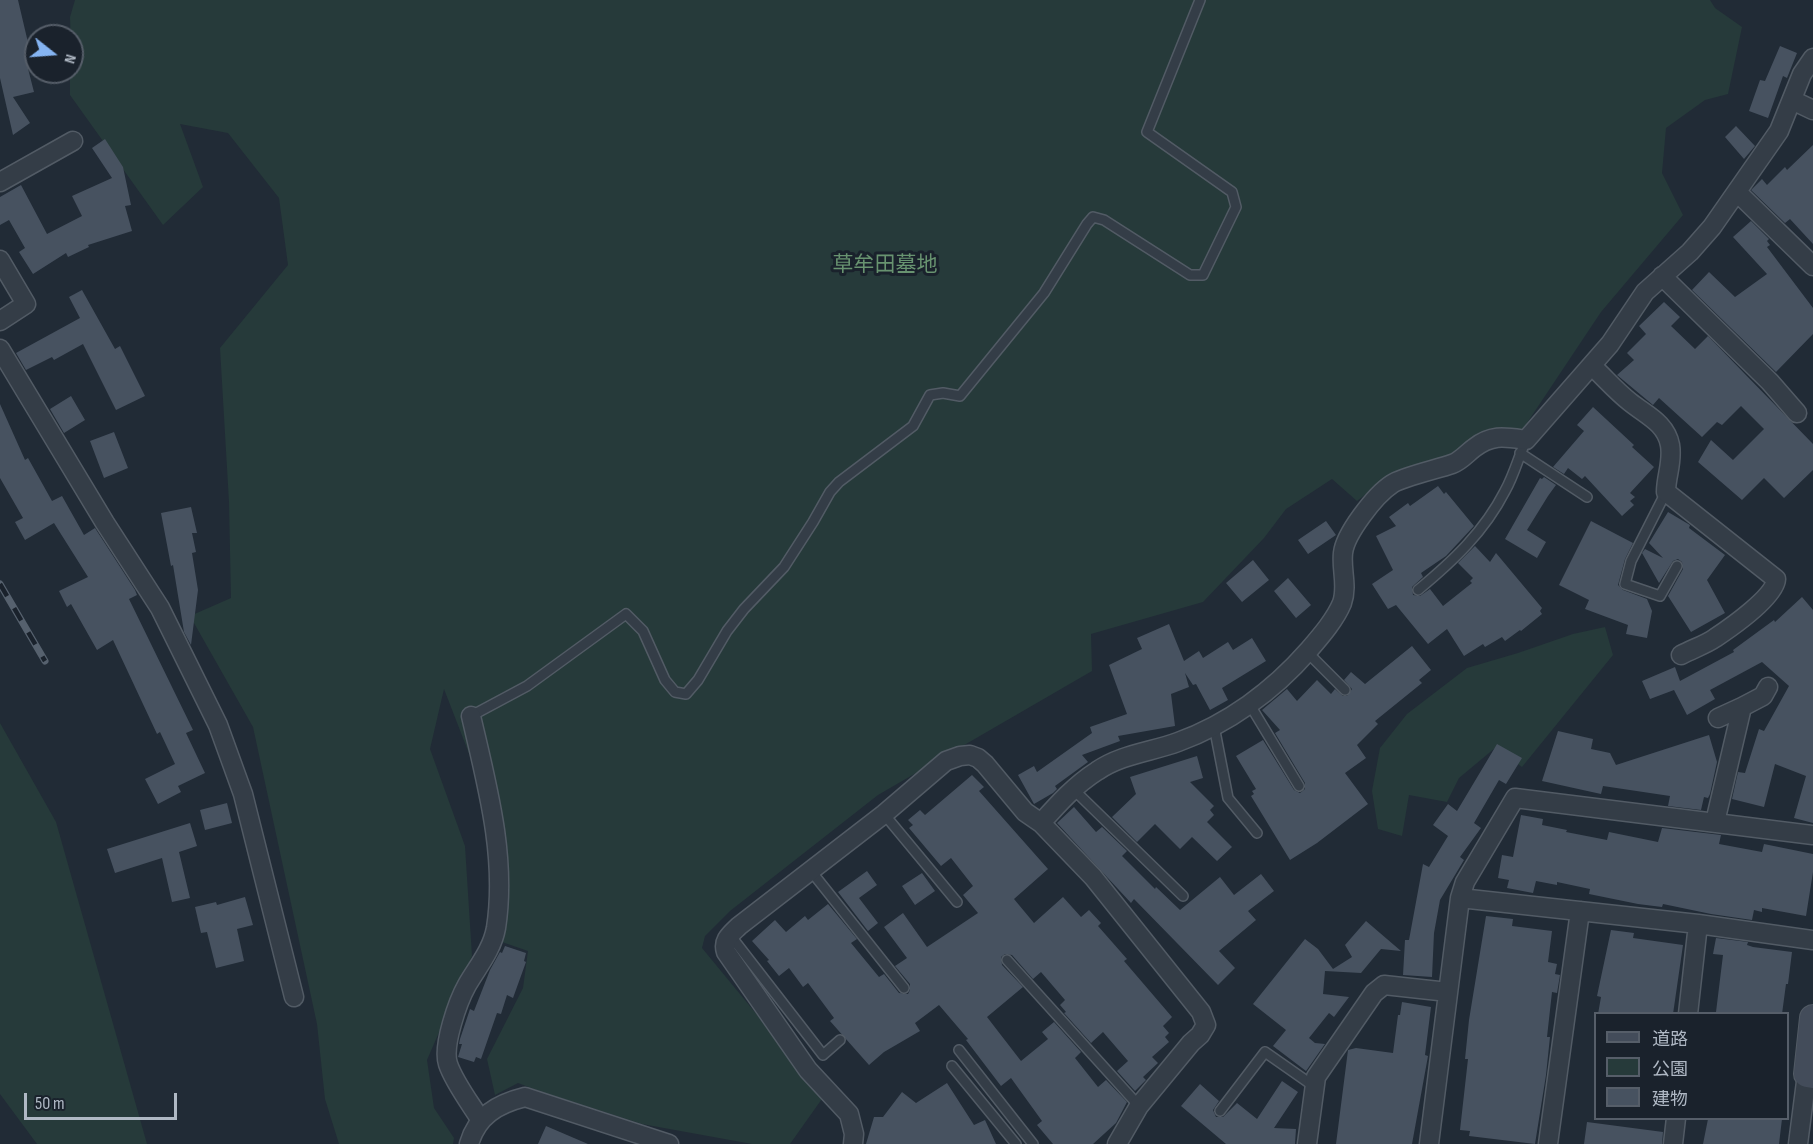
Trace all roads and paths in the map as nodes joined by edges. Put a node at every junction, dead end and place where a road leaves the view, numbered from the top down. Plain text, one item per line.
1 (1200, 0) edge
2 (1813, 58) edge
3 (1792, 100) junction
4 (1813, 110) edge
5 (73, 141) dead end
6 (0, 182) edge
7 (1737, 192) junction
8 (0, 260) edge
9 (1813, 266) edge
10 (1662, 276) junction
11 (0, 321) edge
12 (0, 349) edge
13 (1592, 366) junction
14 (1797, 413) dead end
15 (1523, 446) junction
16 (1666, 492) junction
17 (1587, 497) dead end
18 (1677, 566) dead end
19 (1418, 590) dead end
20 (1307, 651) junction
21 (1681, 655) dead end
22 (1768, 687) dead end
23 (1345, 690) dead end
24 (1250, 705) junction
25 (1742, 707) junction
26 (471, 716) joint
27 (1718, 718) dead end
28 (1214, 726) junction
29 (1299, 786) dead end
30 (1072, 789) junction
31 (884, 814) junction
32 (1715, 822) junction
33 (1041, 824) junction
34 (1257, 833) dead end
35 (1813, 835) edge
36 (811, 871) junction
37 (1183, 896) dead end
38 (1460, 898) junction
39 (957, 902) dead end
40 (1580, 911) junction
41 (1698, 924) junction
42 (730, 935) junction
43 (1813, 940) edge
44 (1007, 960) dead end
45 (903, 988) dead end
46 (1448, 992) junction
47 (294, 997) dead end
48 (1688, 1012) edge
49 (1813, 1018) edge
50 (840, 1041) dead end
51 (959, 1050) dead end
52 (952, 1066) dead end
53 (1810, 1075) edge
54 (1314, 1087) junction
55 (1139, 1106) junction
56 (1220, 1111) dead end
57 (480, 1119) junction
58 (1676, 1120) edge
59 (469, 1144) edge
60 (669, 1144) edge
61 (853, 1144) edge
62 (1017, 1144) edge
63 (1033, 1144) edge
64 (1117, 1144) edge
65 (1307, 1144) edge
66 (1429, 1144) edge
67 (1548, 1144) edge
68 (1673, 1144) edge
69 (1798, 1144) edge

1 - 26 lane
2 - 3 street
3 - 4 street
3 - 7 street
5 - 6 street
7 - 9 street
7 - 10 street
8 - 11 street
10 - 13 street
10 - 14 street
12 - 47 street
13 - 15 street
13 - 16 street
15 - 17 lane
15 - 19 lane
15 - 20 street
16 - 18 lane
16 - 21 street
20 - 23 lane
20 - 24 street
22 - 25 street
24 - 28 street
24 - 29 lane
25 - 27 street
25 - 32 street
26 - 57 street
28 - 30 street
28 - 34 lane
30 - 33 street
30 - 37 lane
31 - 33 street
31 - 36 street
31 - 39 lane
32 - 35 street
32 - 38 street
33 - 55 street
36 - 42 street
36 - 45 lane
38 - 40 street
38 - 46 street
40 - 41 street
40 - 67 street
41 - 43 street
41 - 48 street
42 - 50 lane
42 - 61 street
44 - 55 lane
46 - 54 street
46 - 66 street
49 - 53 street
51 - 63 lane
52 - 62 lane
53 - 69 street
54 - 56 lane
54 - 65 street
55 - 64 street
57 - 59 street
57 - 60 street
58 - 68 street

